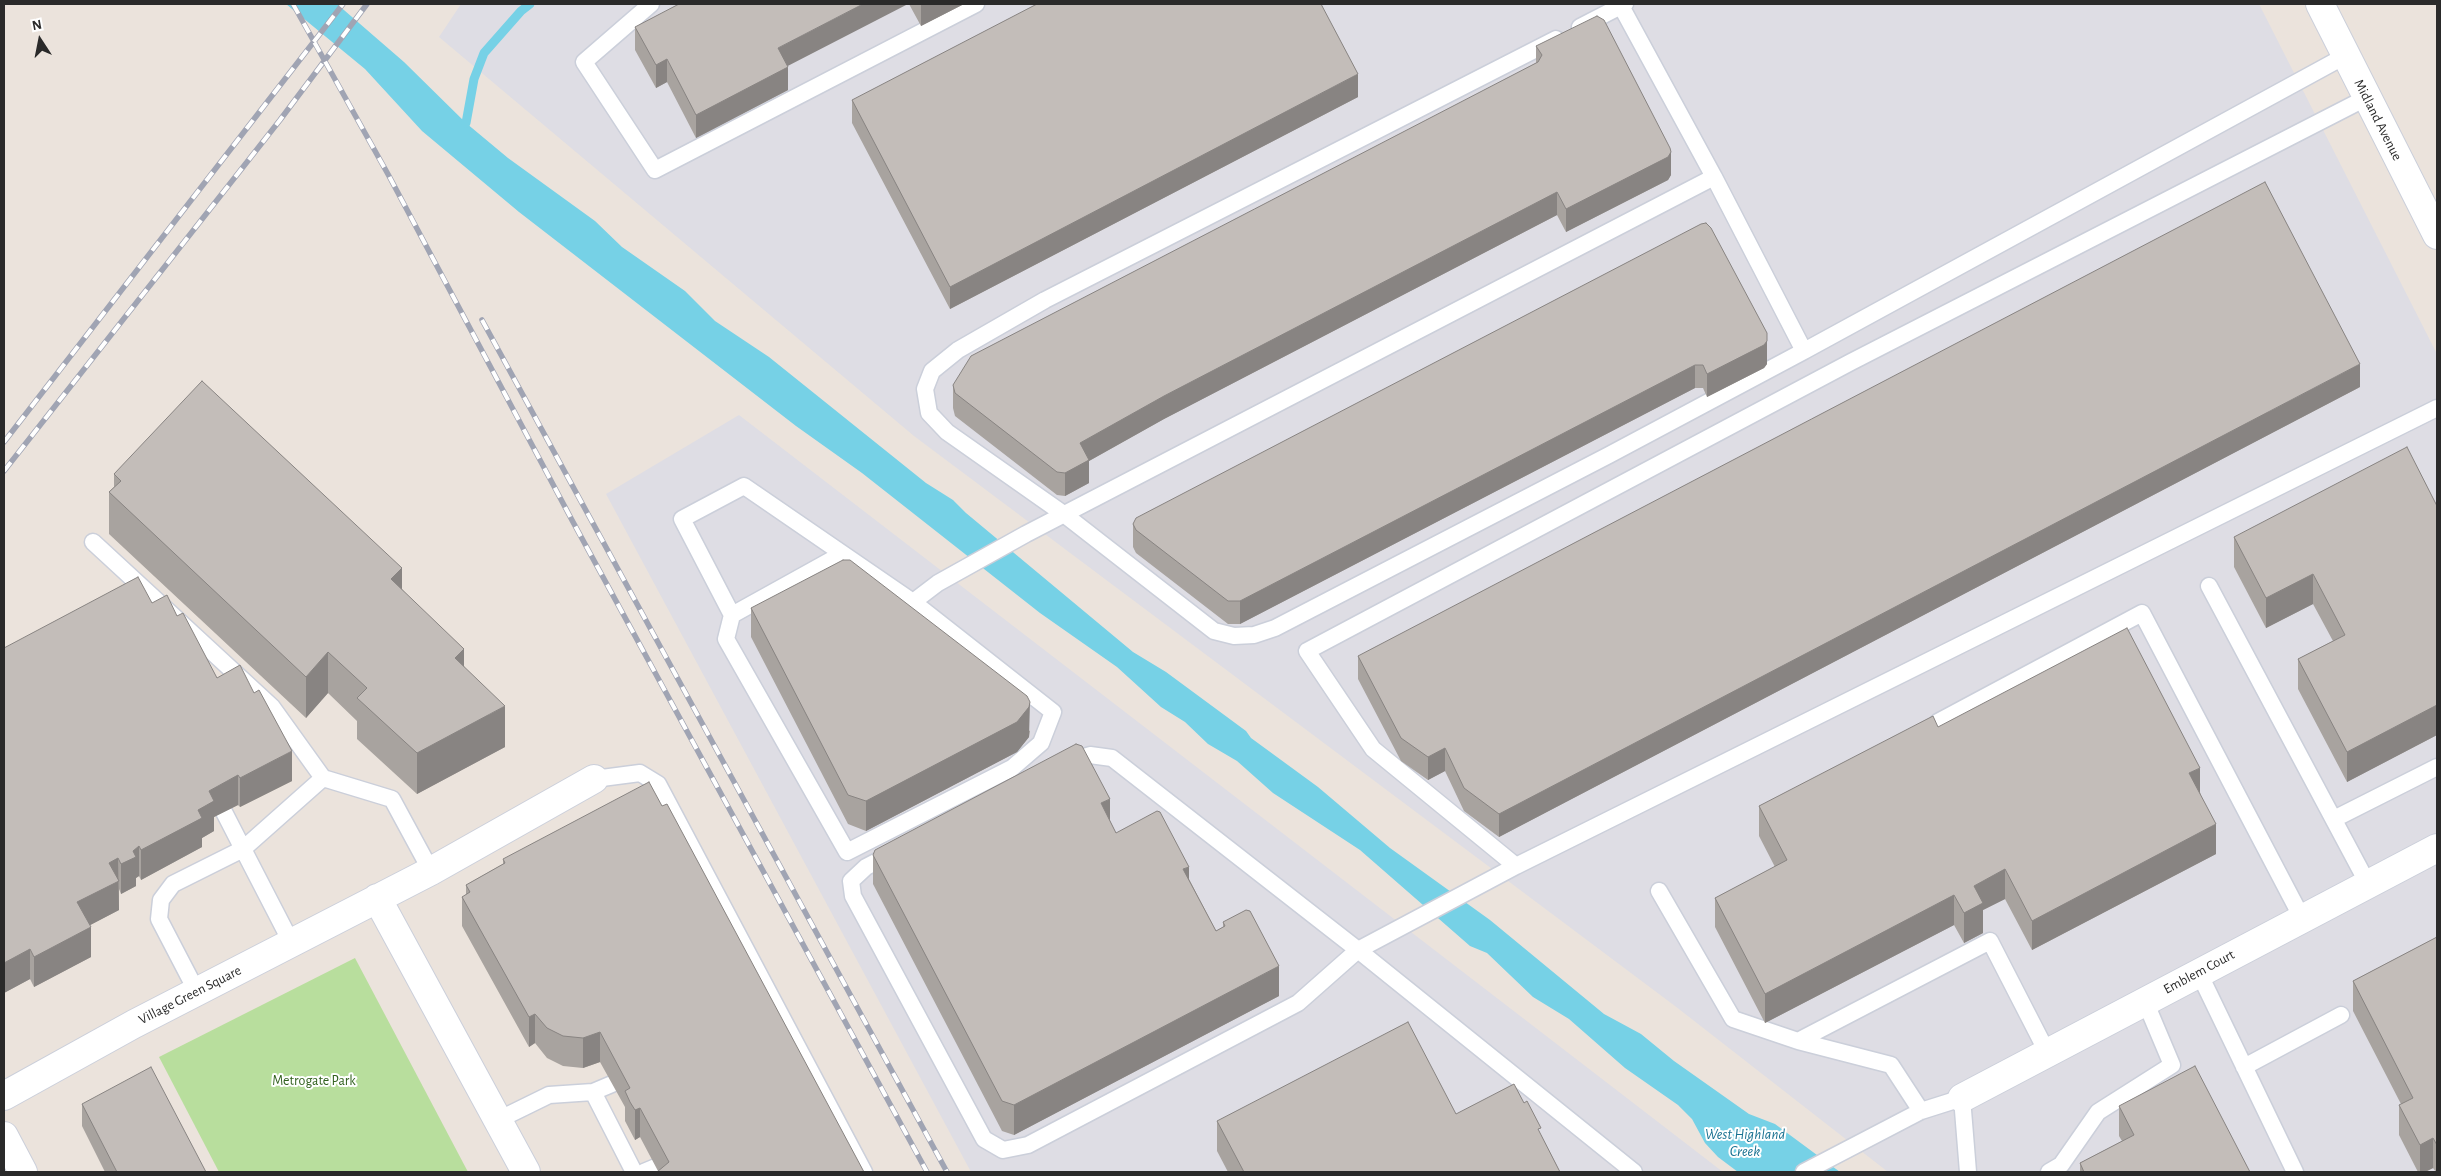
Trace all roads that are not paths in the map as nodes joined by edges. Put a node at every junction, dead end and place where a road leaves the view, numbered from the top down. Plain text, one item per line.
1 (651, 4) edge
2 (976, 4) edge
3 (2320, 4) edge
4 (1623, 5) edge
5 (2345, 56) junction
6 (2366, 98) junction
7 (1714, 177) junction
8 (2437, 235) edge
9 (1804, 351) junction
10 (2437, 408) edge
11 (1066, 515) junction
12 (93, 542) dead end
13 (842, 554) junction
14 (2209, 586) dead end
15 (913, 602) junction
16 (732, 615) junction
17 (1938, 722) edge
18 (2437, 767) edge
19 (1050, 772) edge
20 (323, 778) junction
21 (594, 779) joint
22 (224, 812) dead end
23 (2334, 819) junction
24 (910, 844) edge
25 (2437, 848) edge
26 (244, 849) junction
27 (1516, 866) junction
28 (431, 871) junction
29 (2368, 884) junction
30 (1659, 891) dead end
31 (377, 898) junction
32 (2302, 918) junction
33 (291, 942) junction
34 (1358, 950) junction
35 (2199, 973) junction
36 (197, 992) junction
37 (2145, 1001) junction
38 (2341, 1015) dead end
39 (1798, 1041) junction
40 (2048, 1052) junction
41 (2244, 1067) junction
42 (612, 1084) edge
43 (593, 1092) junction
44 (4, 1096) edge
45 (1962, 1098) junction
46 (1922, 1111) junction
47 (498, 1120) junction
48 (4, 1136) edge
49 (23, 1172) edge
50 (526, 1172) edge
51 (634, 1172) edge
52 (864, 1172) edge
53 (1634, 1172) edge
54 (1804, 1172) edge
55 (1968, 1172) edge
56 (2049, 1172) edge
57 (2296, 1172) edge

1 - 2 lane
3 - 5 street, Midland Avenue
4 - 7 lane
4 - 11 lane
5 - 6 street, Midland Avenue
5 - 9 lane
6 - 8 street, Midland Avenue
6 - 27 lane
7 - 9 lane
7 - 11 lane
9 - 11 lane
10 - 27 lane
11 - 15 lane
12 - 20 lane
13 - 15 lane
13 - 16 lane
13 - 16 lane
14 - 23 lane
15 - 16 lane
17 - 32 lane
18 - 23 lane
19 - 34 lane
20 - 26 lane
20 - 28 lane
21 - 28 street, Village Green Square
21 - 52 lane
22 - 26 lane
23 - 29 lane
24 - 34 lane
25 - 29 street, Emblem Court
26 - 33 lane
26 - 36 lane
27 - 34 lane
28 - 31 street, Village Green Square
29 - 32 street, Emblem Court
30 - 39 lane
31 - 33 street, Village Green Square
31 - 47 street
32 - 35 street, Emblem Court
33 - 36 street, Village Green Square
34 - 53 lane
35 - 37 street, Emblem Court
35 - 41 lane
36 - 44 street, Village Green Square
37 - 40 street, Emblem Court
37 - 56 lane
38 - 41 lane
39 - 40 lane
39 - 46 lane
40 - 45 street, Emblem Court
41 - 57 lane
42 - 43 lane
43 - 47 lane
43 - 51 lane
45 - 46 lane
45 - 55 lane
46 - 54 lane
47 - 50 street
48 - 49 street

